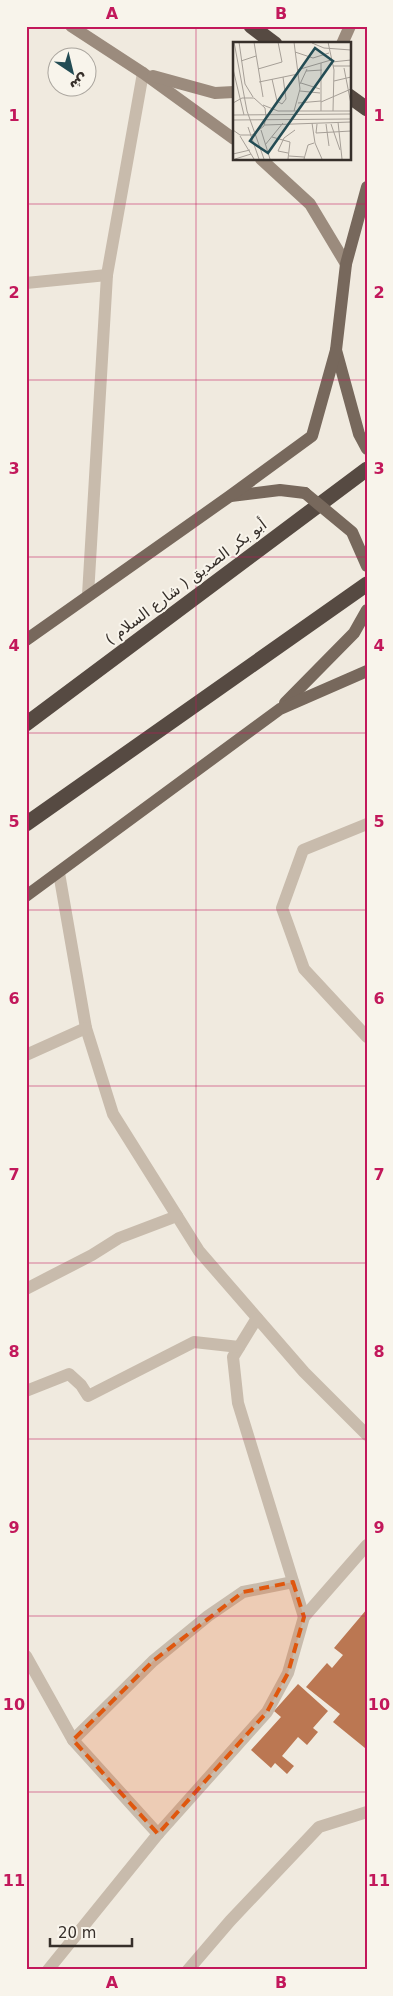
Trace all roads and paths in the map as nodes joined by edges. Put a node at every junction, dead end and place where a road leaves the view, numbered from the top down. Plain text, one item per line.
1 (71, 26) edge
2 (250, 26) edge
3 (350, 26) edge
4 (272, 42) edge
5 (343, 42) edge
6 (143, 73) junction
7 (233, 92) edge
8 (350, 97) edge
9 (367, 109) edge
10 (233, 138) edge
11 (262, 160) edge
12 (367, 187) edge
13 (346, 264) junction
14 (107, 275) junction
15 (26, 283) edge
16 (336, 350) junction
17 (367, 449) edge
18 (367, 469) edge
19 (230, 496) junction
20 (367, 566) edge
21 (367, 584) edge
22 (88, 595) junction
23 (367, 610) edge
24 (26, 640) edge
25 (367, 671) edge
26 (280, 709) junction
27 (26, 724) edge
28 (26, 824) edge
29 (367, 824) edge
30 (58, 872) junction
31 (26, 896) edge
32 (86, 1028) junction
33 (367, 1037) edge
34 (26, 1055) edge
35 (177, 1216) junction
36 (26, 1289) edge
37 (257, 1318) junction
38 (239, 1347) junction
39 (26, 1391) edge
40 (367, 1435) edge
41 (367, 1546) edge
42 (293, 1582) junction
43 (304, 1616) junction
44 (26, 1656) edge
45 (73, 1740) junction
46 (367, 1812) edge
47 (158, 1834) junction
48 (48, 1970) edge
49 (188, 1970) edge

1 - 6 main road
2 - 4 highway
3 - 5 main road
6 - 7 main road
6 - 10 main road
6 - 14 street
8 - 9 highway
11 - 13 main road
12 - 13 main road
13 - 16 main road
14 - 15 street
14 - 22 street
16 - 17 main road
16 - 19 main road
18 - 27 highway, ( شارع السلام ) أبو بكر الصديق
19 - 20 main road, bridge
19 - 22 main road
21 - 28 highway
22 - 24 main road
23 - 26 main road
25 - 26 main road
26 - 30 main road
29 - 33 street
30 - 31 main road
30 - 32 street
32 - 34 street
32 - 35 street
35 - 36 street
35 - 37 street
37 - 38 street
37 - 40 street
38 - 39 street
38 - 42 street
41 - 43 street
42 - 43 street
42 - 45 street
43 - 47 street
44 - 45 street
45 - 47 street
46 - 49 street
47 - 48 street

